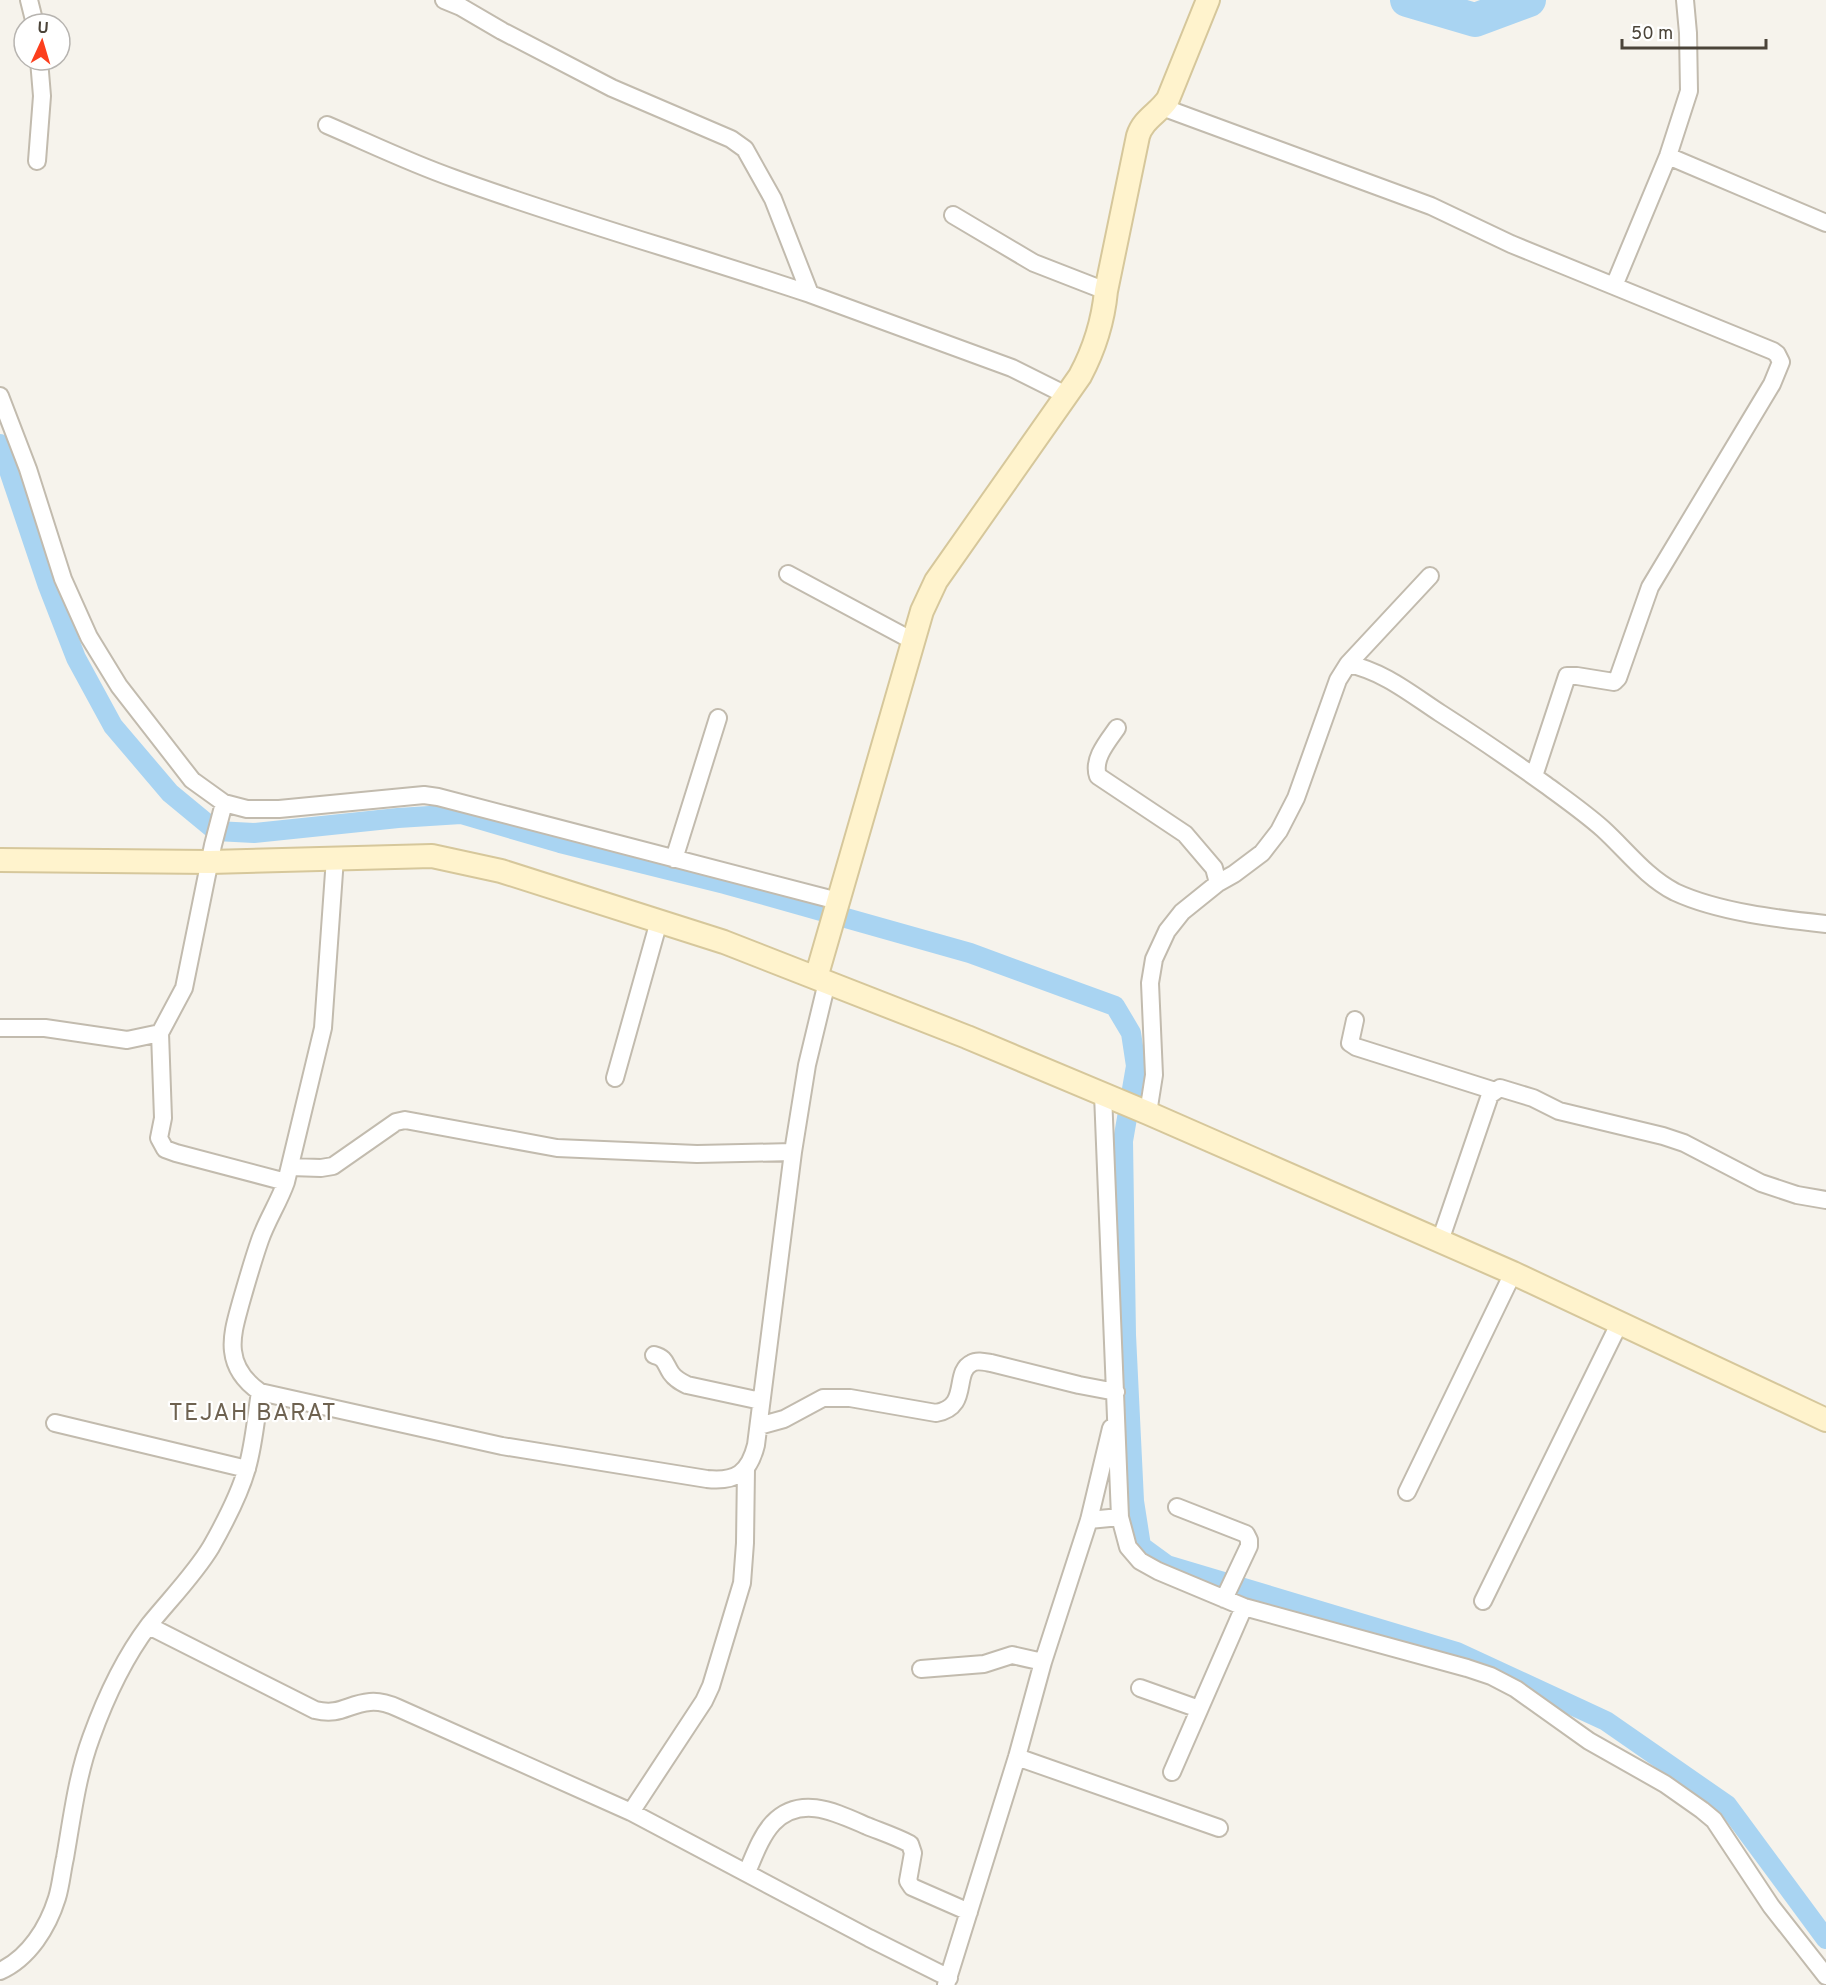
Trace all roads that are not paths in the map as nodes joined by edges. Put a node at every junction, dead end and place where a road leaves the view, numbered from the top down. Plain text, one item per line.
1 (444, 0) edge
2 (1208, 0) edge
3 (1685, 0) edge
4 (463, 3) edge
5 (40, 72) edge
6 (1162, 107) junction
7 (327, 125) dead end
8 (1668, 156) junction
9 (37, 161) dead end
10 (953, 215) dead end
11 (1826, 223) edge
12 (1614, 286) junction
13 (1106, 291) junction
14 (810, 294) junction
15 (1066, 395) junction
16 (0, 396) edge
17 (788, 574) dead end
18 (1430, 576) dead end
19 (913, 640) junction
20 (1348, 664) junction
21 (718, 718) dead end
22 (1117, 728) dead end
23 (1534, 776) junction
24 (223, 809) junction
25 (212, 853) junction
26 (335, 858) junction
27 (674, 858) junction
28 (0, 860) edge
29 (1218, 883) junction
30 (834, 914) junction
31 (659, 921) junction
32 (1826, 924) edge
33 (821, 980) junction
34 (1355, 1020) dead end
35 (0, 1028) edge
36 (160, 1033) junction
37 (615, 1078) dead end
38 (1492, 1093) junction
39 (1108, 1096) junction
40 (1142, 1111) junction
41 (793, 1152) junction
42 (288, 1174) junction
43 (1826, 1200) edge
44 (1440, 1241) junction
45 (1513, 1273) junction
46 (1619, 1324) junction
47 (654, 1355) dead end
48 (260, 1392) junction
49 (1116, 1400) junction
50 (761, 1401) junction
51 (1826, 1420) edge
52 (55, 1423) dead end
53 (759, 1426) junction
54 (247, 1469) junction
55 (746, 1469) junction
56 (1407, 1492) dead end
57 (1177, 1507) dead end
58 (1120, 1517) junction
59 (1089, 1520) junction
60 (1225, 1596) junction
61 (1484, 1601) dead end
62 (1244, 1607) junction
63 (148, 1626) junction
64 (1043, 1662) junction
65 (921, 1669) dead end
66 (1140, 1688) dead end
67 (1199, 1709) junction
68 (1017, 1757) junction
69 (1172, 1772) dead end
70 (631, 1812) junction
71 (1219, 1828) dead end
72 (747, 1872) junction
73 (969, 1912) junction
74 (0, 1971) edge
75 (1826, 1976) edge
76 (947, 1981) edge

1 - 4 street
2 - 6 main road
3 - 8 street
4 - 14 street
5 - 9 street
6 - 12 street
6 - 13 main road
7 - 14 street
8 - 11 street
8 - 12 street
10 - 13 street
12 - 23 street
13 - 15 main road
14 - 15 street
15 - 19 main road
16 - 24 street
17 - 19 street
18 - 20 street
19 - 30 main road
20 - 23 street
20 - 29 street
21 - 27 street
22 - 29 street
23 - 32 street
24 - 25 street
24 - 27 street
25 - 26 main road
25 - 28 main road
25 - 36 street
26 - 31 main road
26 - 42 street
27 - 30 street
29 - 40 street
30 - 33 main road
31 - 33 main road
31 - 37 street
33 - 39 main road
33 - 41 street
34 - 38 street
35 - 36 street
36 - 42 street
38 - 43 street
38 - 44 street
39 - 40 main road
39 - 49 street
40 - 44 main road
41 - 42 street
41 - 50 street
42 - 48 street
44 - 45 main road
45 - 46 main road
45 - 56 street
46 - 51 main road
46 - 61 street
47 - 50 street
48 - 54 street
48 - 55 street
49 - 53 street
49 - 58 street
49 - 59 street
50 - 53 street
52 - 54 street
53 - 55 street
54 - 63 street
55 - 70 street
57 - 60 street
58 - 59 street
58 - 60 street
59 - 64 street
60 - 62 street
62 - 67 street
62 - 75 street
63 - 70 street
63 - 74 street
64 - 65 street
64 - 68 street
66 - 67 street
67 - 69 street
68 - 71 street
68 - 73 street
70 - 72 street
72 - 73 street
72 - 76 street
73 - 76 street

